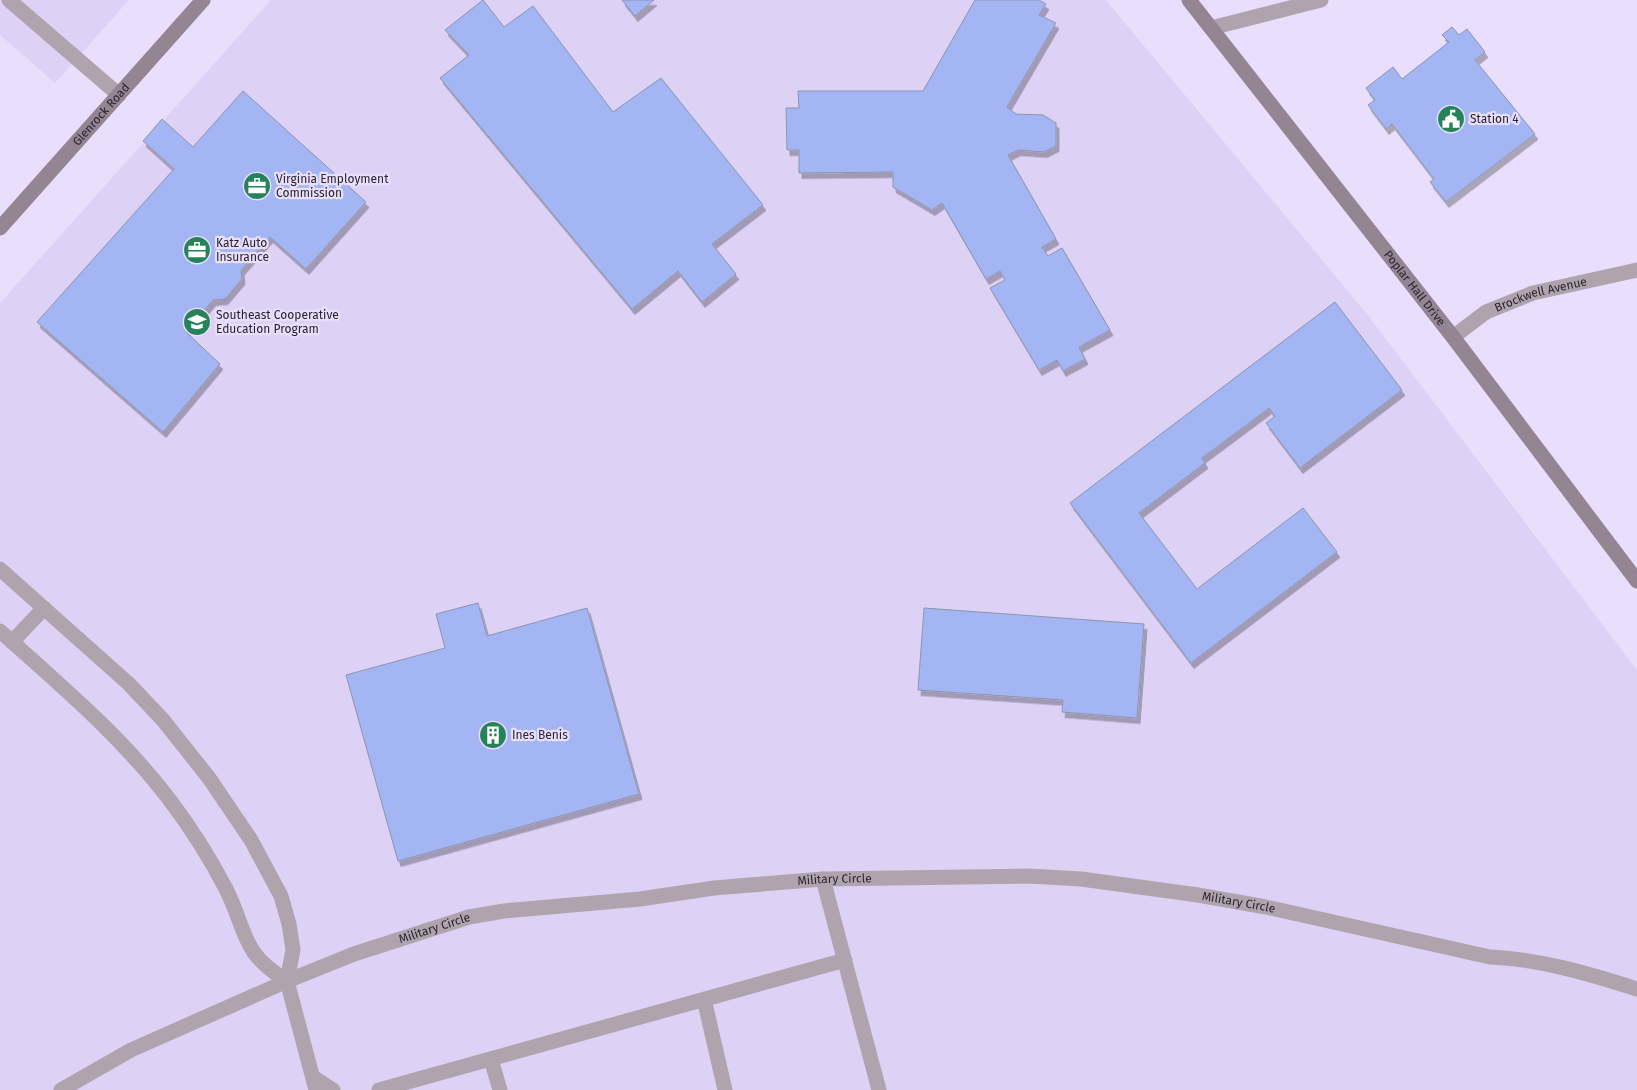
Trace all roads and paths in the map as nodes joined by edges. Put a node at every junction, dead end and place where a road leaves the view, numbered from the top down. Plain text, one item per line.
1 (9, 0) edge
2 (203, 0) edge
3 (1189, 0) edge
4 (1321, 0) edge
5 (1211, 28) junction
6 (119, 95) junction
7 (0, 228) edge
8 (1637, 270) edge
9 (1453, 337) junction
10 (0, 569) edge
11 (1637, 581) edge
12 (44, 608) junction
13 (0, 631) edge
14 (12, 642) junction
15 (823, 879) junction
16 (844, 960) junction
17 (287, 981) junction
18 (1637, 989) edge
19 (704, 999) junction
20 (491, 1059) junction
21 (314, 1083) edge
22 (398, 1087) edge
23 (60, 1090) edge
24 (333, 1090) edge
25 (379, 1090) edge
26 (500, 1090) edge
27 (726, 1090) edge
28 (879, 1090) edge

1 - 6 street
2 - 6 street, Glenrock Road
3 - 5 street, Poplar Hall Drive
4 - 5 street
5 - 9 street, Poplar Hall Drive
6 - 7 street, Glenrock Road
8 - 9 street, Brockwell Avenue
9 - 11 street, Poplar Hall Drive
10 - 12 street
12 - 14 street
12 - 17 street
13 - 14 street
14 - 17 street
15 - 16 street
15 - 17 street, Military Circle
15 - 18 street, Military Circle
16 - 19 street
16 - 28 street
17 - 21 street
17 - 23 street, Military Circle
19 - 20 street
19 - 27 street
20 - 22 street
20 - 26 street
21 - 24 street
22 - 25 street

